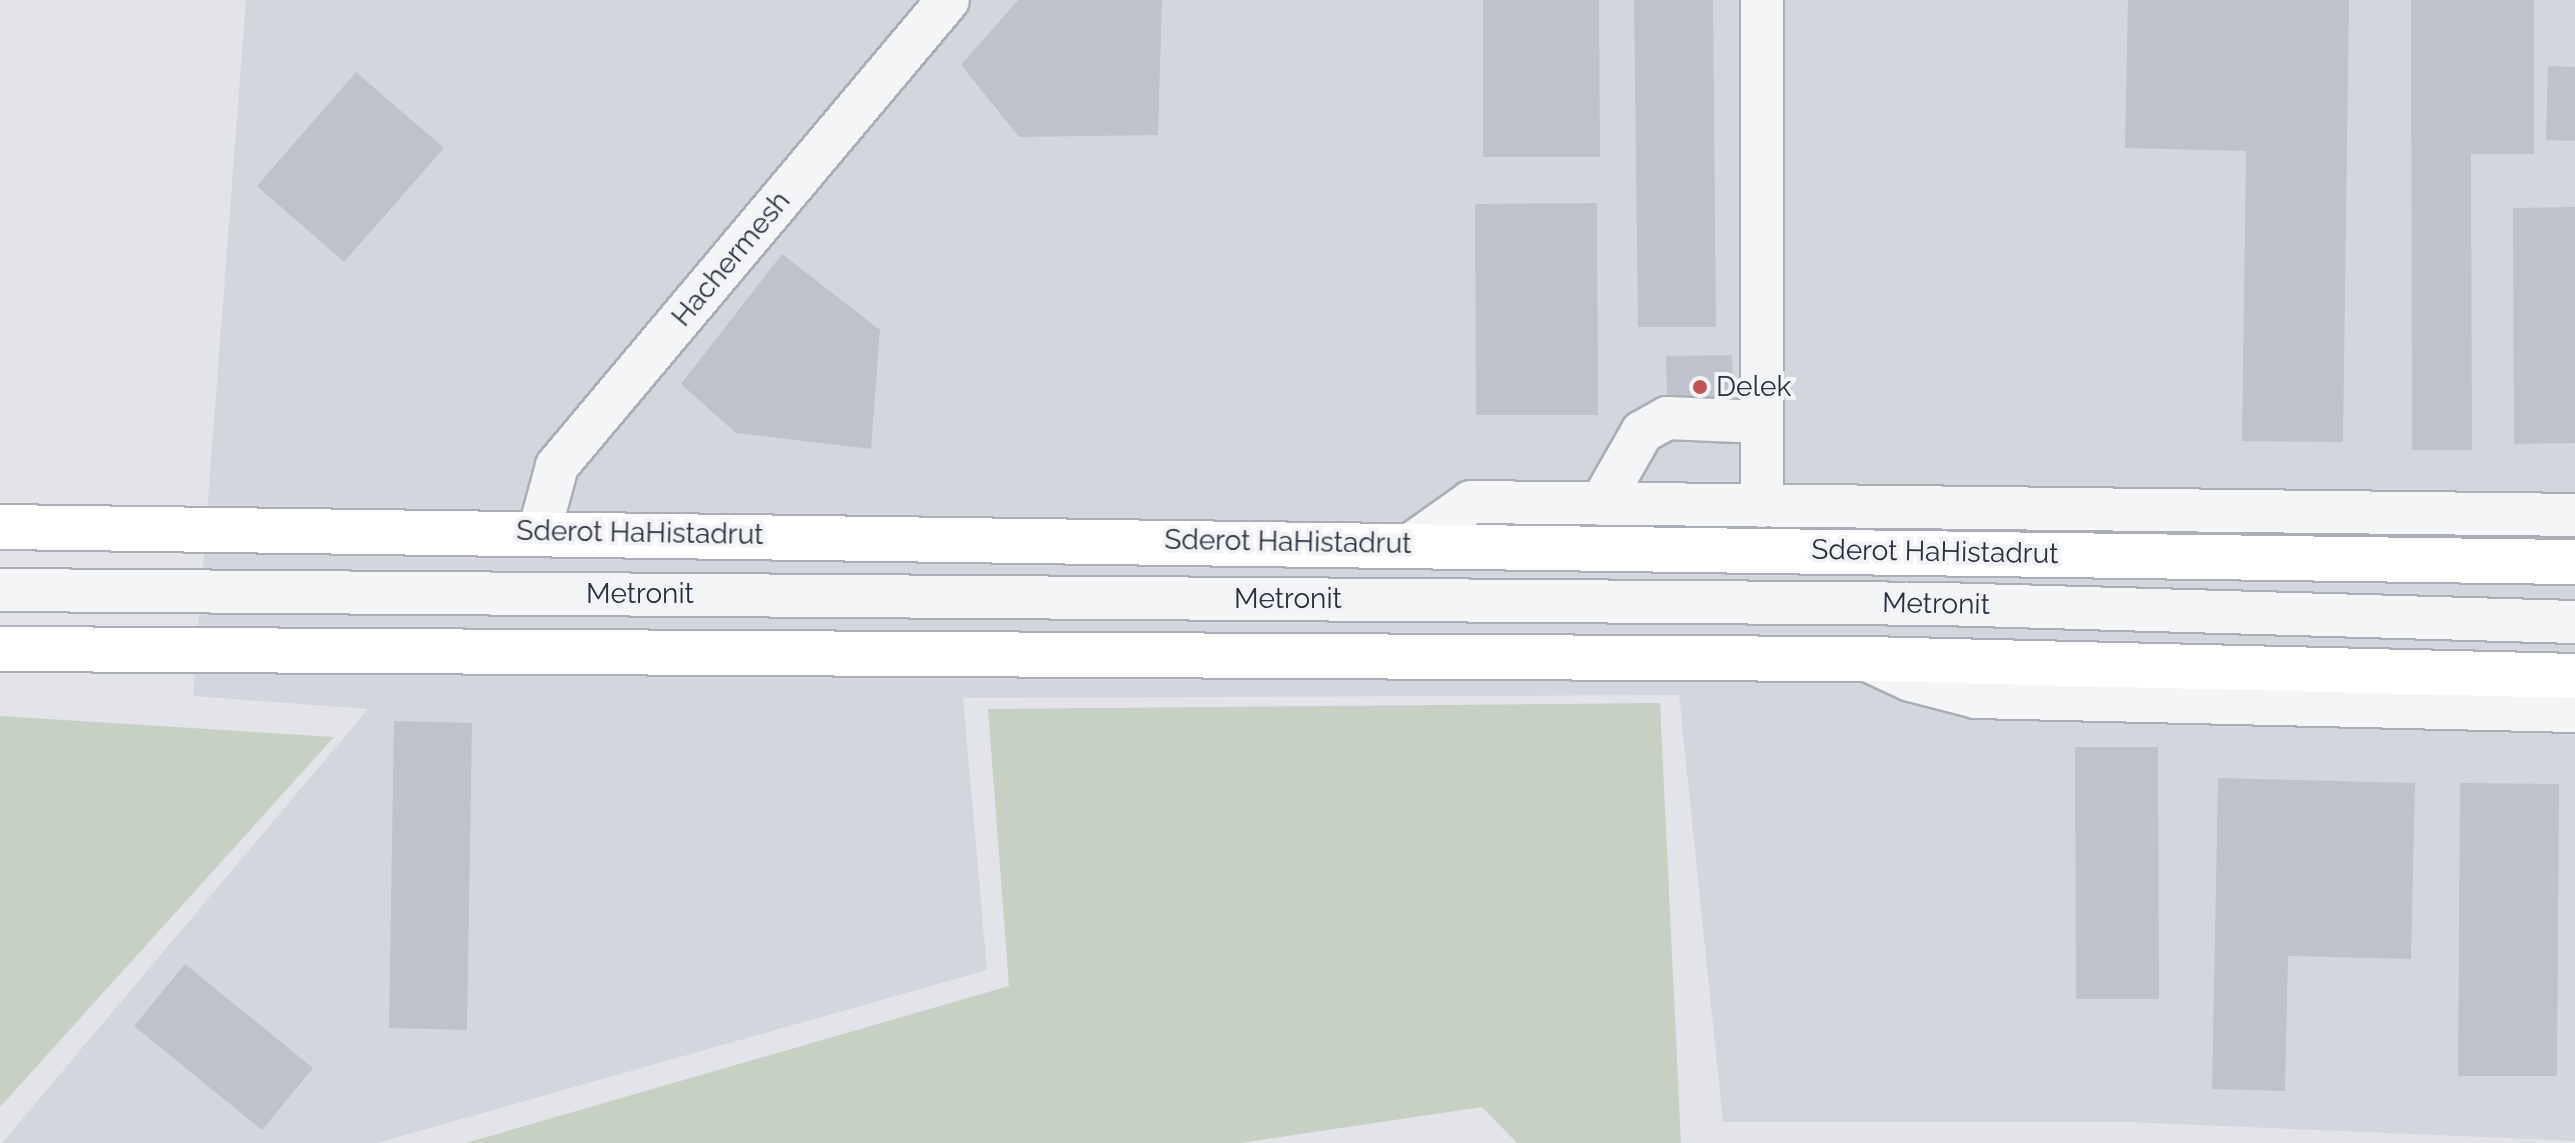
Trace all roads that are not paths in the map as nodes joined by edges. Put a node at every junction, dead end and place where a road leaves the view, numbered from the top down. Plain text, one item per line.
1 (948, 0) edge
2 (1762, 0) edge
3 (1762, 422) junction
4 (1601, 504) junction
5 (1762, 506) junction
6 (1884, 506) junction
7 (2575, 515) edge
8 (0, 527) edge
9 (539, 532) junction
10 (1412, 544) junction
11 (1954, 552) junction
12 (2575, 562) edge
13 (0, 590) edge
14 (2575, 622) edge
15 (0, 649) edge
16 (1866, 659) junction
17 (2575, 676) edge
18 (2575, 711) edge

1 - 9 street, Hachermesh
2 - 3 street
3 - 4 street
3 - 5 street
4 - 5 street
4 - 10 street
5 - 6 street
6 - 7 street
6 - 11 street
8 - 9 highway, Sderot HaHistadrut
9 - 10 highway, Sderot HaHistadrut
10 - 11 highway, Sderot HaHistadrut
11 - 12 highway, Sderot HaHistadrut
13 - 14 street, Metronit
15 - 16 highway
16 - 17 highway
16 - 18 street

